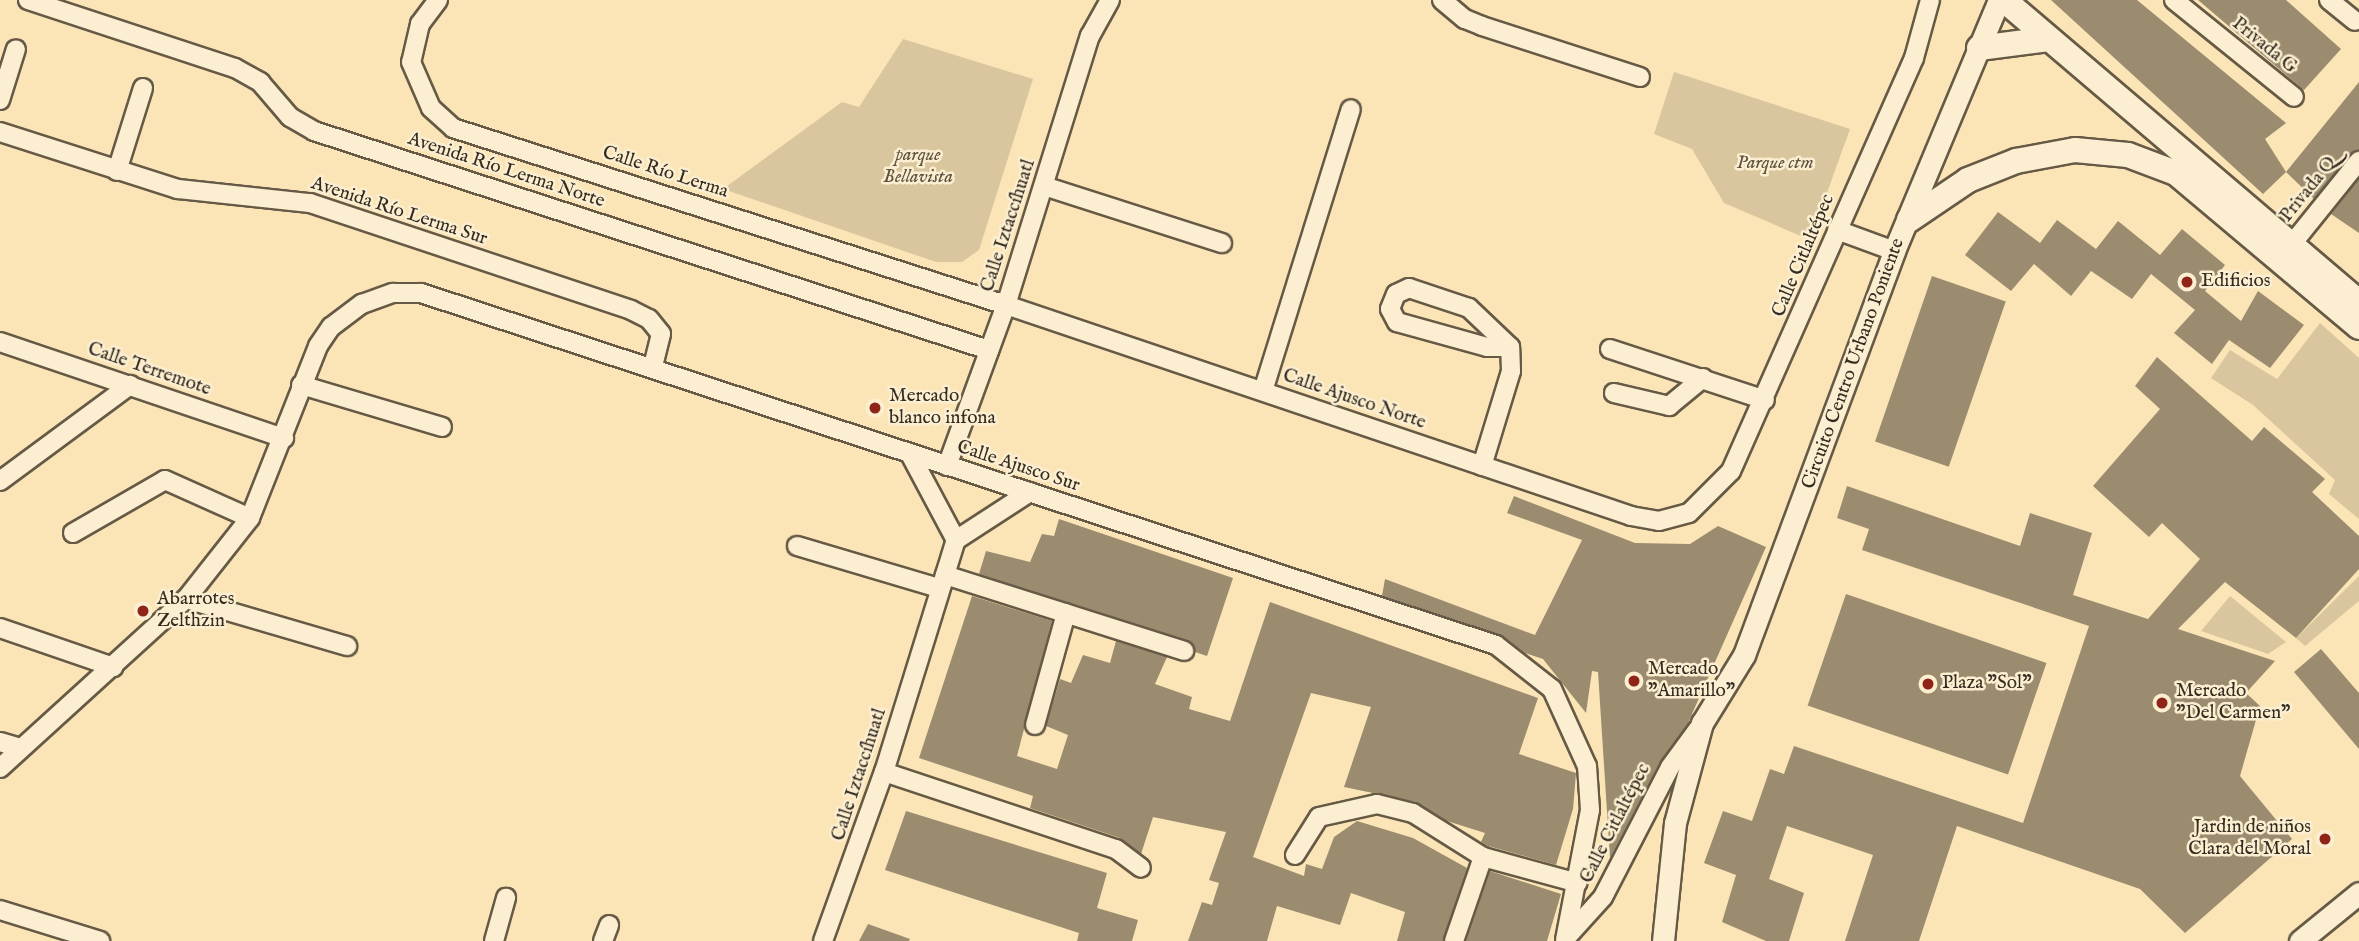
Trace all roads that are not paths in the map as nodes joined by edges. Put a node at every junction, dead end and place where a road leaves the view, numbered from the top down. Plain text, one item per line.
1 (28, 0) edge
2 (438, 0) edge
3 (1110, 0) edge
4 (1442, 0) edge
5 (1930, 0) edge
6 (2001, 0) edge
7 (2175, 0) edge
8 (2329, 0) edge
9 (2355, 21) dead end
10 (2048, 39) junction
11 (16, 48) dead end
12 (1979, 48) junction
13 (1640, 77) dead end
14 (144, 88) dead end
15 (2294, 97) dead end
16 (0, 100) edge
17 (1351, 109) dead end
18 (0, 132) edge
19 (2359, 161) edge
20 (117, 171) junction
21 (1044, 186) junction
22 (1909, 220) junction
23 (1837, 230) junction
24 (1222, 243) dead end
25 (2292, 244) junction
26 (1894, 251) junction
27 (2359, 302) edge
28 (1006, 305) junction
29 (2359, 327) edge
30 (0, 342) edge
31 (1510, 347) junction
32 (1610, 349) dead end
33 (989, 350) junction
34 (653, 366) junction
35 (1703, 378) junction
36 (130, 385) junction
37 (302, 385) junction
38 (1263, 391) junction
39 (1614, 393) dead end
40 (1765, 400) junction
41 (442, 427) dead end
42 (284, 438) junction
43 (910, 454) junction
44 (947, 466) junction
45 (1482, 466) junction
46 (0, 481) edge
47 (1030, 492) junction
48 (1689, 513) joint
49 (250, 518) junction
50 (73, 533) dead end
51 (956, 540) junction
52 (797, 546) dead end
53 (942, 582) junction
54 (186, 599) junction
55 (1066, 613) junction
56 (0, 628) edge
57 (347, 646) dead end
58 (1184, 651) dead end
59 (114, 667) junction
60 (1702, 723) junction
61 (1035, 725) dead end
62 (0, 742) edge
63 (21, 748) junction
64 (0, 768) edge
65 (884, 772) junction
66 (1295, 855) dead end
67 (1483, 857) junction
68 (1141, 869) dead end
69 (1578, 883) junction
70 (2359, 893) edge
71 (506, 898) dead end
72 (0, 910) edge
73 (1565, 940) edge
74 (100, 941) edge
75 (494, 941) edge
76 (823, 941) edge
77 (1454, 941) edge
78 (1663, 941) edge
79 (2300, 941) edge

1 - 33 street, Avenida Río Lerma Norte
2 - 28 street, Calle Río Lerma
3 - 21 street, Calle Iztaccíhuatl
4 - 13 street
5 - 23 street, Calle Citlaltépec
6 - 10 main road
6 - 12 street, Circuito Centro Urbano Poniente
7 - 15 street, Privada G
8 - 9 street
10 - 12 main road
10 - 25 main road
11 - 16 street
12 - 22 street, Circuito Centro Urbano Poniente
14 - 20 street
17 - 38 street
18 - 20 street, Avenida Río Lerma Sur
19 - 25 street, Privada Q
20 - 34 street, Avenida Río Lerma Sur
21 - 24 street
21 - 28 street, Calle Iztaccíhuatl
22 - 26 street, Circuito Centro Urbano Poniente
22 - 29 main road
23 - 26 street
23 - 40 street, Calle Citlaltépec
25 - 27 main road
26 - 60 street, Circuito Centro Urbano Poniente
28 - 33 street, Calle Iztaccíhuatl
28 - 38 street, Calle Ajusco Norte
30 - 36 street, Calle Terremote
31 - 31 street
31 - 45 street
32 - 35 street
33 - 44 street, Calle Iztaccíhuatl
34 - 37 street, Calle Ajusco Sur
34 - 43 street, Calle Ajusco Sur
35 - 39 street
35 - 40 street
36 - 42 street, Calle Terremote
36 - 46 street
37 - 41 street
37 - 42 street, Calle Ajusco Sur
38 - 45 street, Calle Ajusco Norte
40 - 48 street, Calle Citlaltépec
42 - 49 street, Calle Ajusco Sur
43 - 44 street, Calle Ajusco Sur
43 - 51 street
44 - 47 street, Calle Ajusco Sur
45 - 48 street, Calle Ajusco Norte
47 - 51 street
47 - 69 street, Calle Ajusco Sur
49 - 50 street
49 - 54 street, Calle Ajusco Sur
51 - 53 street, Calle Iztaccíhuatl
52 - 53 street
53 - 55 street
53 - 65 street, Calle Iztaccíhuatl
54 - 57 street
54 - 59 street, Calle Ajusco Sur
55 - 58 street
55 - 61 street
56 - 59 street
59 - 63 street, Calle Ajusco Sur
60 - 73 street, Calle Citlaltépec
60 - 78 street, Circuito Centro Urbano Poniente
62 - 63 street
63 - 64 street, Calle Ajusco Sur
65 - 68 street
65 - 76 street, Calle Iztaccíhuatl
66 - 67 street
67 - 69 street
67 - 77 street
69 - 73 street, Calle Ajusco Sur
70 - 79 street
71 - 75 street
72 - 74 street

